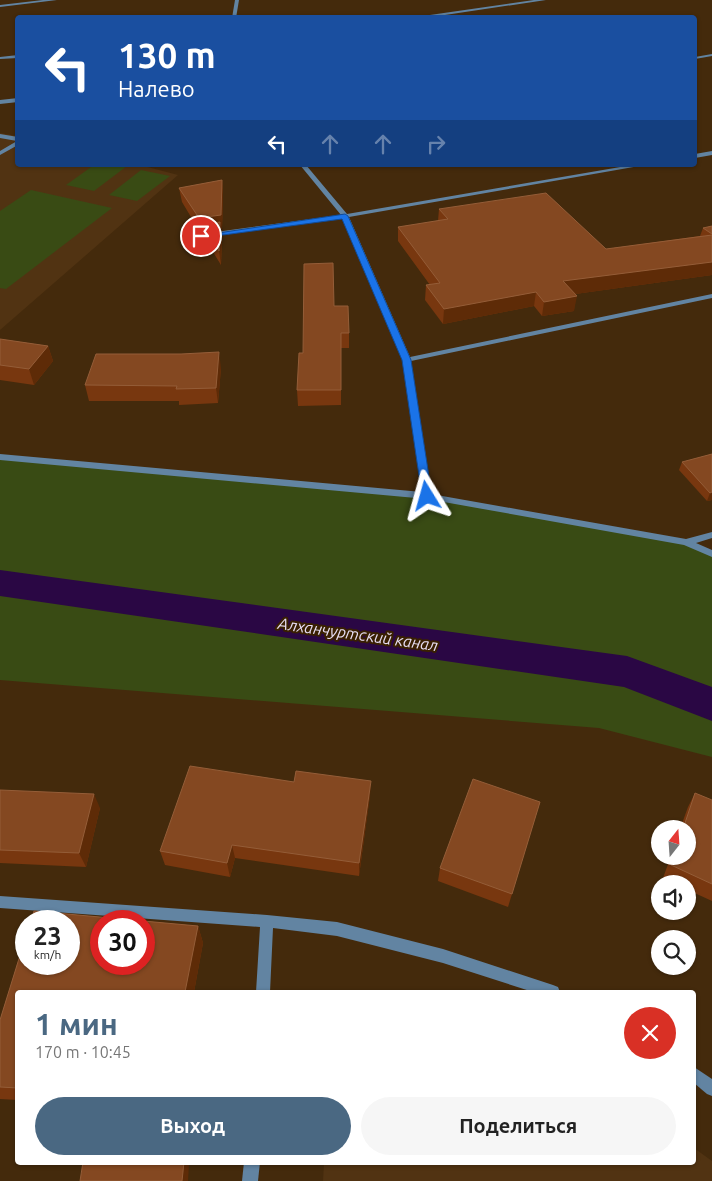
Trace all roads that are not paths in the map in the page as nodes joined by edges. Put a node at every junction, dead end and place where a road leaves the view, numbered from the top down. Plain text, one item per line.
1 (55, 0) edge
2 (237, 0) edge
3 (544, 0) edge
4 (0, 6) edge
5 (234, 15) edge
6 (433, 15) edge
7 (712, 55) edge
8 (15, 56) edge
9 (0, 58) edge
10 (697, 58) edge
11 (15, 100) edge
12 (0, 102) edge
13 (0, 136) edge
14 (15, 140) edge
15 (15, 143) edge
16 (0, 153) edge
17 (712, 153) edge
18 (697, 156) edge
19 (305, 167) edge
20 (630, 167) edge
21 (345, 216) junction
22 (201, 236) dead end
23 (712, 296) edge
24 (407, 360) junction
25 (0, 456) edge
26 (427, 496) junction
27 (712, 535) edge
28 (686, 542) junction
29 (712, 554) edge
30 (0, 902) edge
31 (268, 921) junction
32 (263, 990) edge
33 (547, 990) edge
34 (696, 1076) edge
35 (712, 1089) edge
36 (252, 1165) edge
37 (250, 1181) edge

1 - 4 street
2 - 5 street
3 - 6 street
7 - 10 street
8 - 9 street
11 - 12 street
13 - 14 street
15 - 16 street
17 - 18 street
19 - 21 street
20 - 21 street
21 - 22 street
21 - 24 street
23 - 24 street
24 - 26 street
25 - 26 street
26 - 28 street
27 - 28 street
28 - 29 street
30 - 31 street
31 - 32 street
31 - 33 street
34 - 35 street
36 - 37 street

